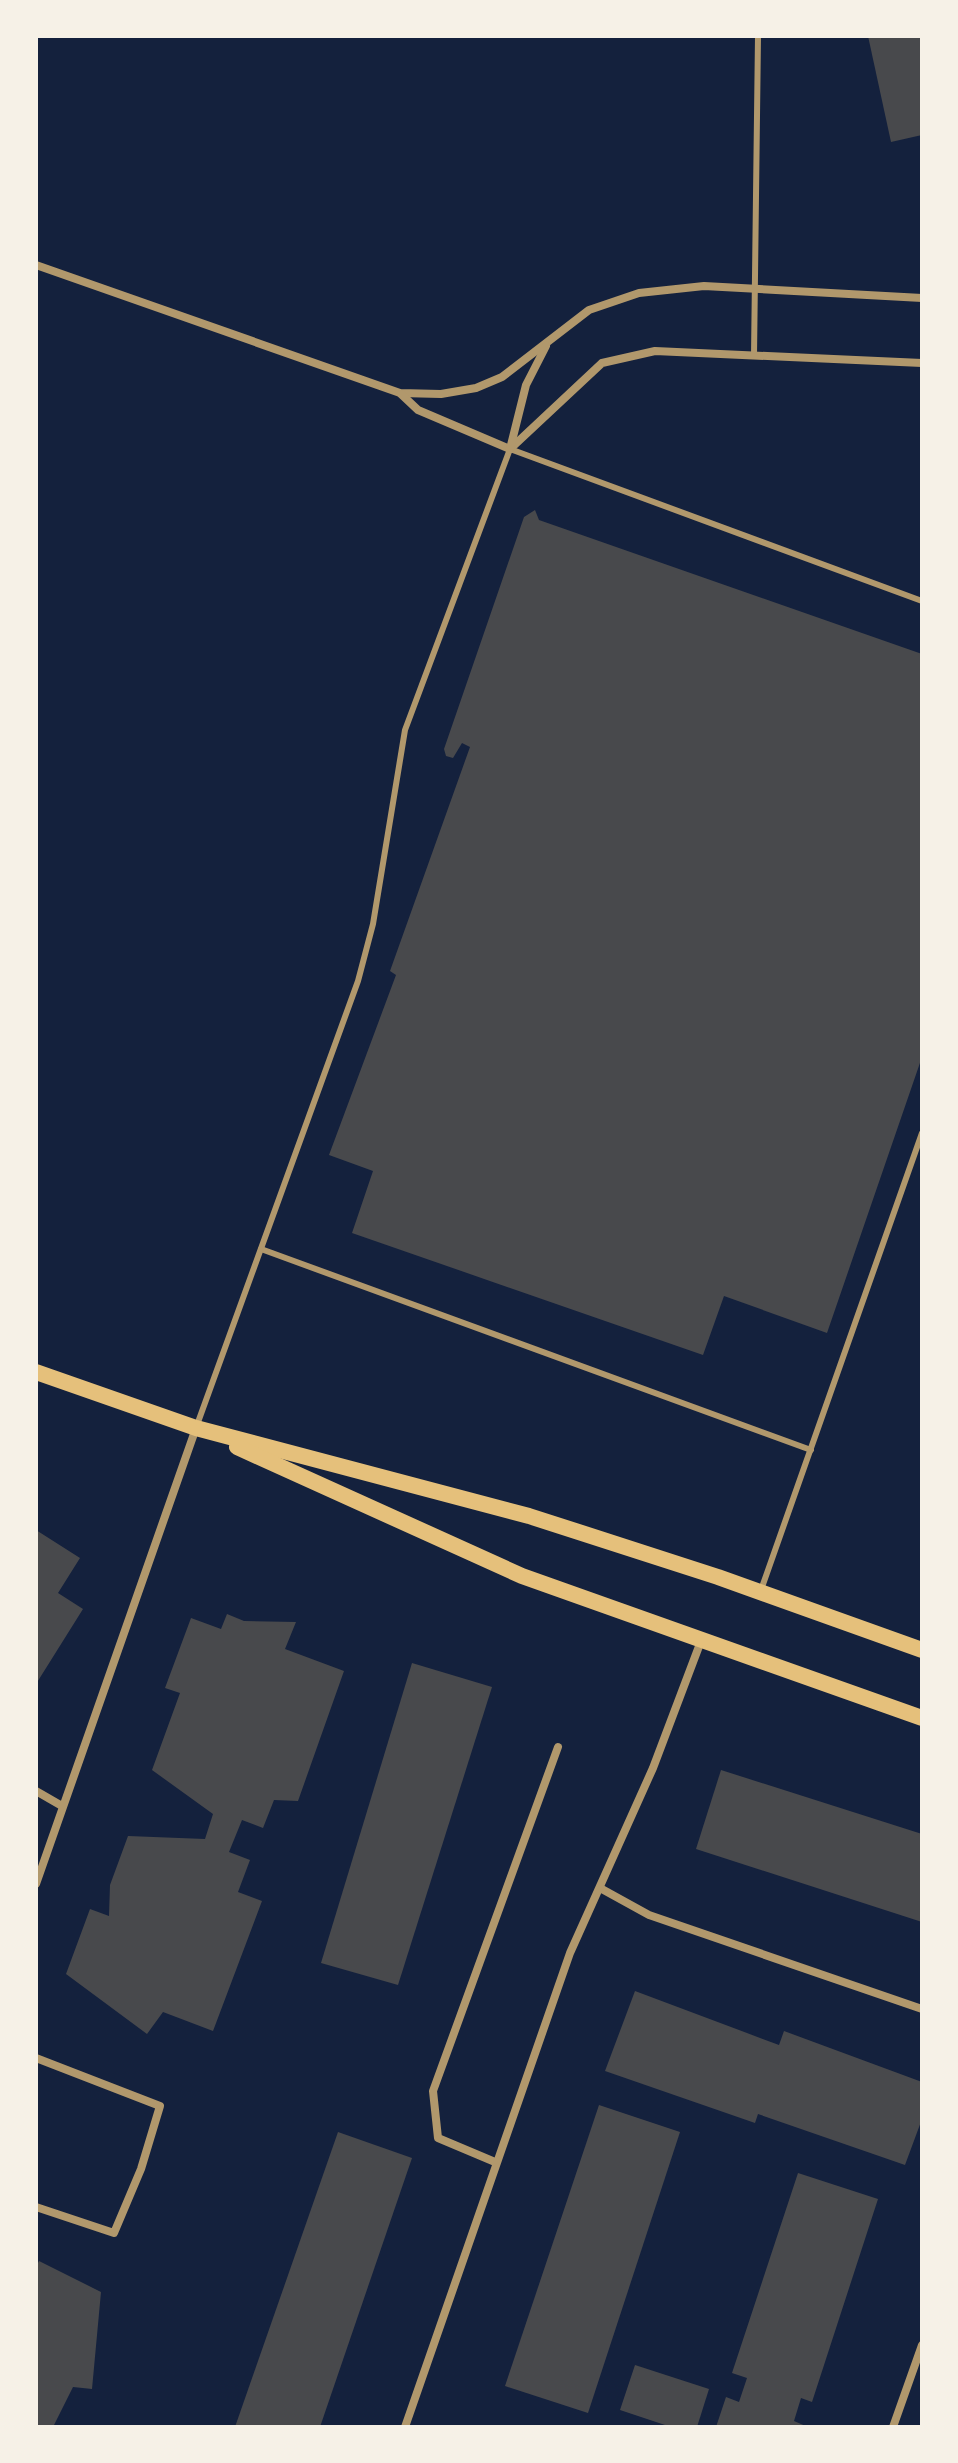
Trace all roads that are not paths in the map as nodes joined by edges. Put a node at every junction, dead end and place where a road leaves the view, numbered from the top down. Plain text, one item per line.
1 (758, 36) edge
2 (36, 265) edge
3 (753, 288) junction
4 (922, 298) edge
5 (549, 341) junction
6 (754, 356) junction
7 (922, 363) edge
8 (400, 393) junction
9 (510, 449) junction
10 (922, 601) edge
11 (922, 1133) edge
12 (920, 1147) edge
13 (261, 1249) junction
14 (36, 1372) edge
15 (196, 1428) junction
16 (811, 1450) junction
17 (761, 1592) junction
18 (701, 1641) junction
19 (922, 1650) edge
20 (922, 1718) edge
21 (558, 1747) dead end
22 (36, 1791) edge
23 (62, 1806) junction
24 (36, 1884) edge
25 (600, 1888) junction
26 (922, 2009) edge
27 (36, 2058) edge
28 (495, 2162) junction
29 (36, 2207) edge
30 (922, 2345) edge
31 (405, 2427) edge
32 (893, 2427) edge

1 - 3 lane
2 - 8 street
3 - 4 street
3 - 5 street
3 - 6 lane
5 - 8 street
5 - 9 street
6 - 7 street
6 - 9 street
8 - 9 street
9 - 10 lane
9 - 13 lane
11 - 12 lane
12 - 16 lane
13 - 15 lane
13 - 16 lane
14 - 15 main road
15 - 17 main road
15 - 18 main road
15 - 23 street
16 - 17 lane
17 - 19 main road
18 - 20 main road
18 - 25 street
21 - 28 street
22 - 23 street
23 - 24 street
25 - 26 street
25 - 28 street
27 - 29 street
28 - 31 street
30 - 32 street

